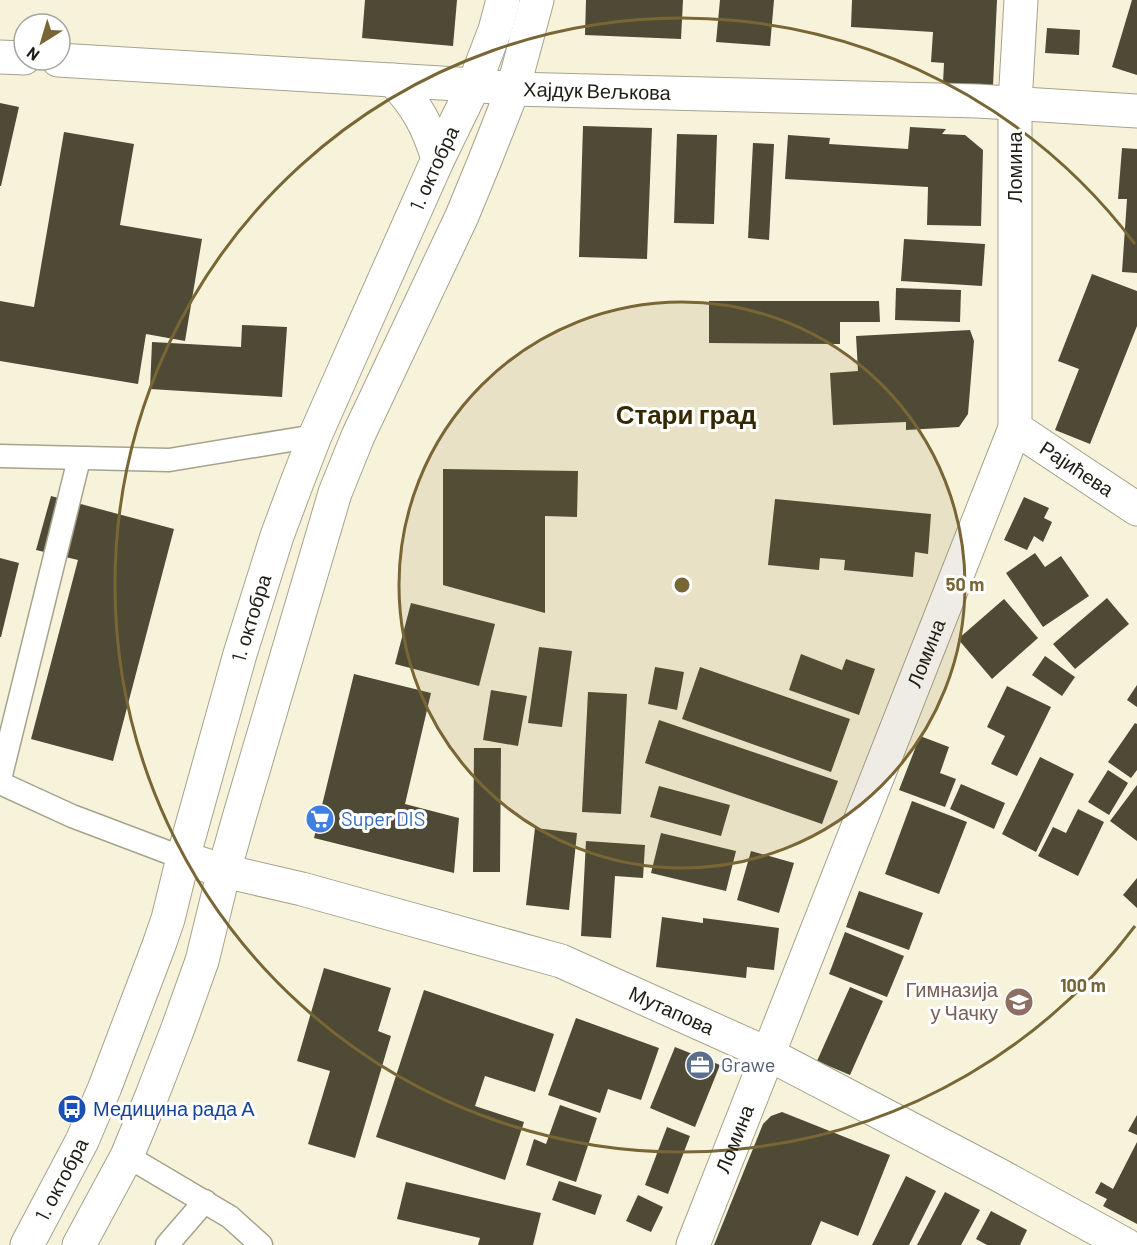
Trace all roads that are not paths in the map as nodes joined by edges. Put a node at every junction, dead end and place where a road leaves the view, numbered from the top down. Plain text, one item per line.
1 (503, 0) edge
2 (537, 0) edge
3 (1021, 0) edge
4 (72, 61) edge
5 (393, 80) junction
6 (474, 85) junction
7 (513, 89) junction
8 (1015, 103) junction
9 (1137, 111) edge
10 (438, 159) junction
11 (1016, 428) junction
12 (315, 436) junction
13 (0, 456) edge
14 (79, 459) junction
15 (1137, 509) edge
16 (0, 781) edge
17 (183, 858) junction
18 (224, 871) junction
19 (768, 1054) junction
20 (127, 1156) junction
21 (205, 1201) junction
22 (27, 1245) edge
23 (79, 1245) edge
24 (167, 1245) edge
25 (261, 1245) edge
26 (693, 1245) edge
27 (1126, 1245) edge

1 - 6 street, 1. октобра
2 - 7 street, 1. октобра
3 - 8 street, Ломина
4 - 5 street, Хајдук Вељкова
5 - 6 street, Хајдук Вељкова
5 - 10 street
6 - 7 street, Хајдук Вељкова
6 - 10 street, 1. октобра
7 - 8 street, Хајдук Вељкова
7 - 18 street, 1. октобра
8 - 9 street, Хајдук Вељкова
8 - 11 street, Ломина
10 - 12 street, 1. октобра
11 - 15 street, Рајићева
11 - 19 street, Ломина
12 - 14 lane
12 - 17 street, 1. октобра
13 - 14 lane
14 - 16 lane
16 - 17 lane
17 - 18 street, Мутапова
17 - 22 street, 1. октобра
18 - 19 street, Мутапова
18 - 20 street, 1. октобра
19 - 26 street, Ломина
19 - 27 street, Мутапова
20 - 21 lane
20 - 23 street, 1. октобра
21 - 24 lane
21 - 25 lane

